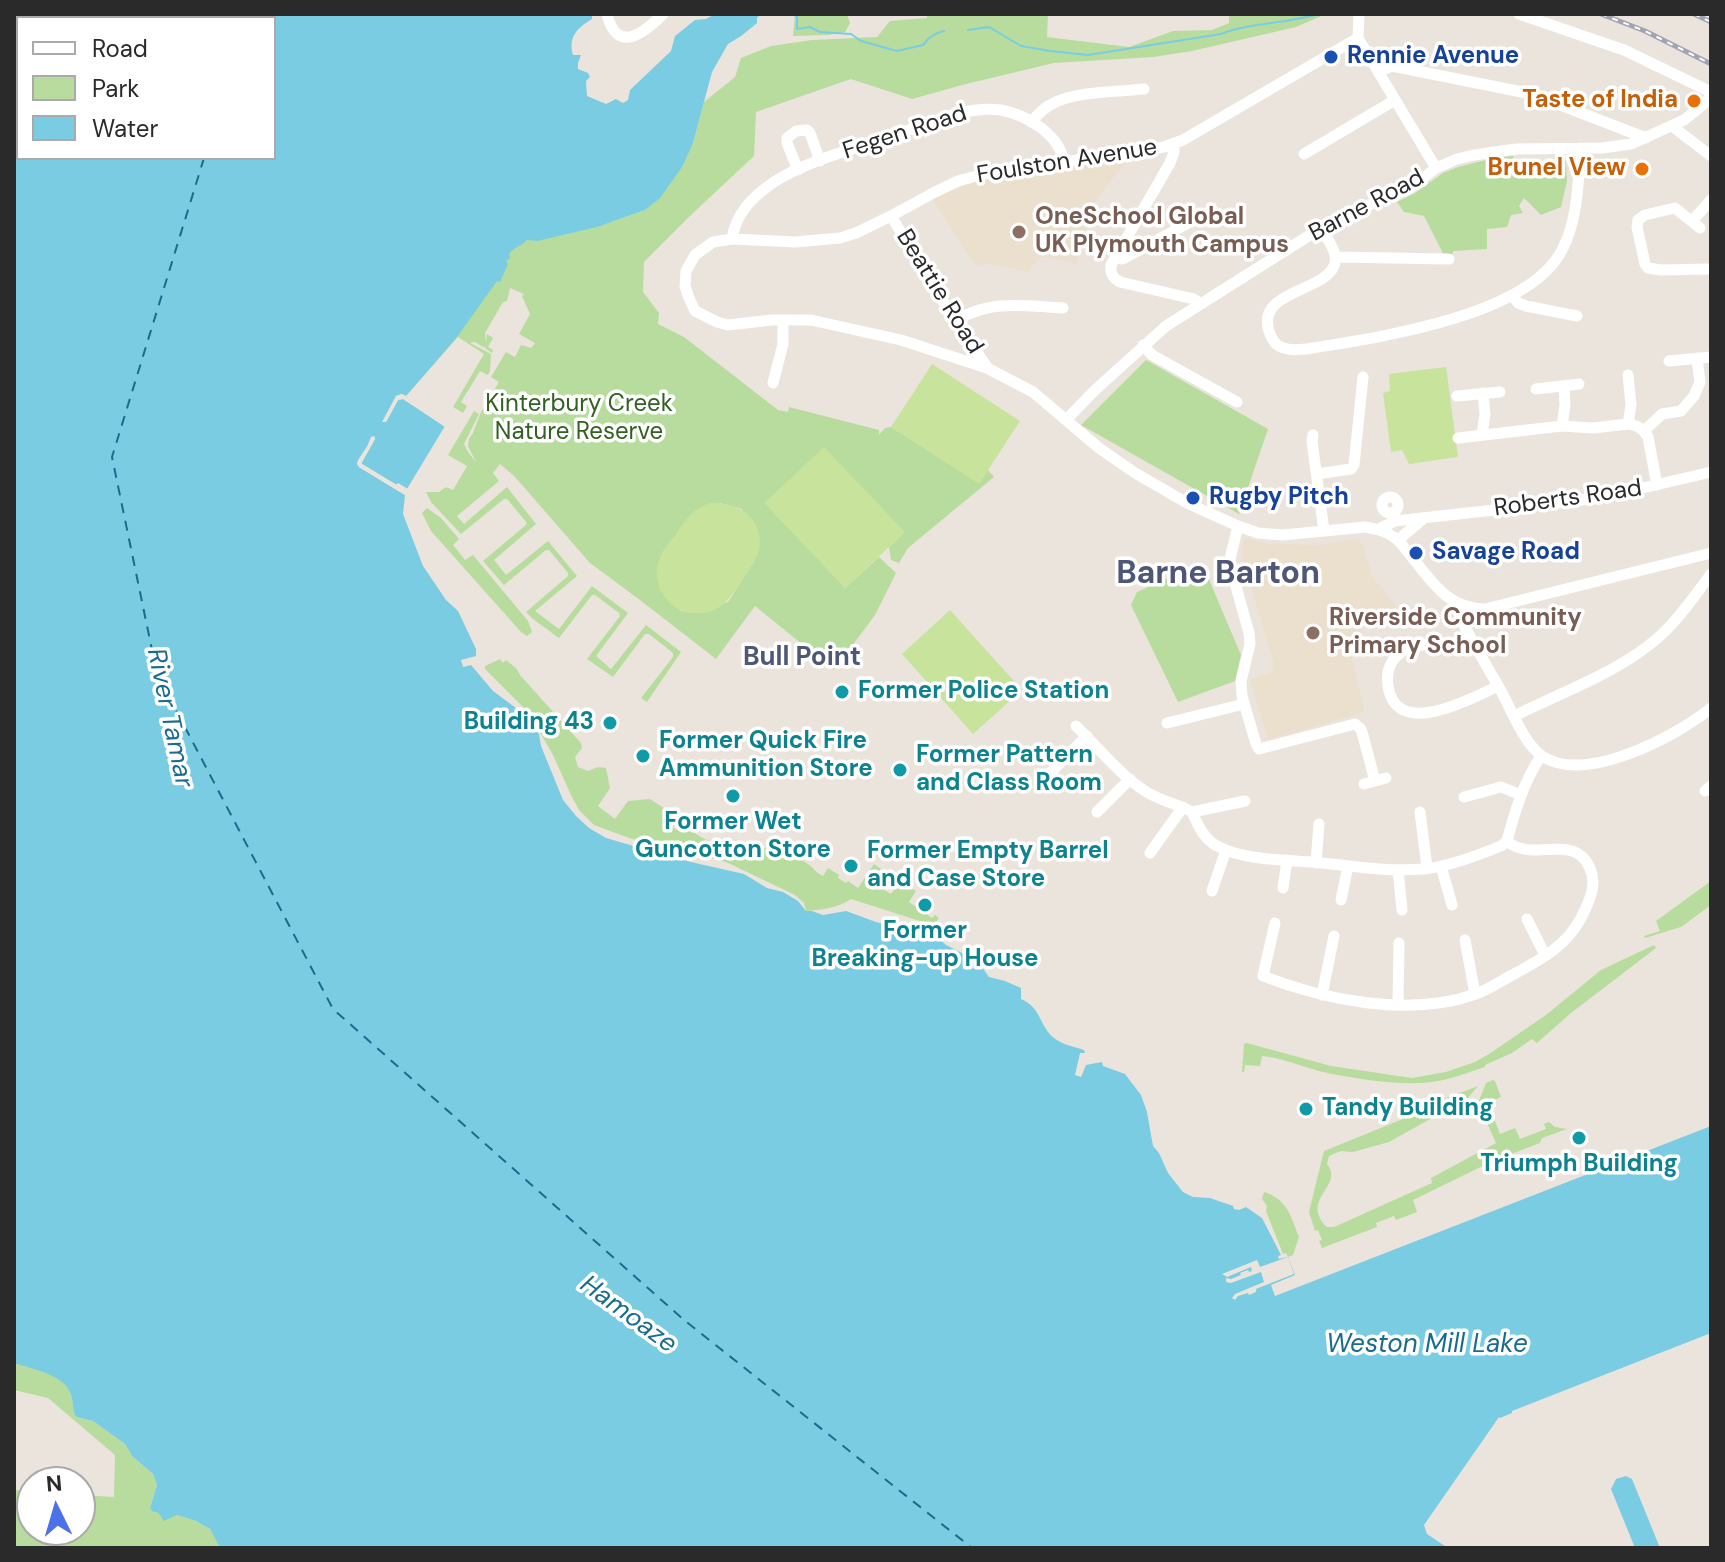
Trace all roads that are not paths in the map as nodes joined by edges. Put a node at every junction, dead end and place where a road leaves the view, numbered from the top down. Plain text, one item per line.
1 (607, 14) edge
2 (663, 14) edge
3 (1359, 14) edge
4 (1519, 14) edge
5 (1358, 38) junction
6 (1379, 71) junction
7 (1144, 89) dead end
8 (1711, 94) edge
9 (1395, 100) junction
10 (1031, 122) junction
11 (1672, 126) junction
12 (1646, 138) junction
13 (1174, 143) junction
14 (1581, 148) junction
15 (1304, 154) dead end
16 (1711, 156) edge
17 (820, 161) junction
18 (1064, 162) junction
19 (1436, 168) junction
20 (798, 170) junction
21 (1711, 200) edge
22 (1212, 210) dead end
23 (891, 216) junction
24 (1321, 228) junction
25 (732, 239) junction
26 (1336, 257) junction
27 (1117, 258) junction
28 (1449, 259) dead end
29 (1711, 269) edge
30 (1512, 295) junction
31 (1199, 303) junction
32 (1063, 308) dead end
33 (1570, 318) dead end
34 (783, 320) junction
35 (955, 321) junction
36 (1143, 345) junction
37 (1711, 357) edge
38 (1697, 358) junction
39 (1669, 361) dead end
40 (987, 368) junction
41 (1363, 377) dead end
42 (1613, 377) dead end
43 (773, 383) dead end
44 (1579, 384) dead end
45 (1564, 386) junction
46 (1536, 389) dead end
47 (1500, 392) dead end
48 (1483, 393) junction
49 (1457, 396) dead end
50 (1237, 402) dead end
51 (1067, 419) junction
52 (1628, 424) junction
53 (1562, 426) junction
54 (1644, 431) junction
55 (1313, 435) dead end
56 (1482, 435) junction
57 (1458, 438) dead end
58 (1711, 472) edge
59 (1317, 474) junction
60 (1657, 485) junction
61 (1396, 509) dead end
62 (1418, 519) junction
63 (1238, 526) junction
64 (1379, 529) junction
65 (1324, 531) junction
66 (1398, 540) junction
67 (1711, 554) edge
68 (1711, 574) edge
69 (1464, 607) junction
70 (1471, 639) junction
71 (1498, 686) junction
72 (1244, 704) junction
73 (1711, 708) edge
74 (1514, 716) junction
75 (1167, 723) dead end
76 (1076, 726) dead end
77 (1087, 736) junction
78 (1541, 756) junction
79 (1045, 778) dead end
80 (1130, 779) junction
81 (1375, 781) dead end
82 (1521, 795) junction
83 (1464, 797) dead end
84 (1245, 801) dead end
85 (1183, 808) junction
86 (1097, 812) dead end
87 (1420, 812) dead end
88 (1319, 824) dead end
89 (1507, 841) junction
90 (1226, 850) junction
91 (1150, 853) dead end
92 (1287, 860) junction
93 (1316, 863) junction
94 (1348, 866) junction
95 (1441, 866) junction
96 (1427, 868) junction
97 (1398, 870) junction
98 (1283, 888) dead end
99 (1212, 891) dead end
100 (1341, 900) dead end
101 (1452, 905) dead end
102 (1402, 910) dead end
103 (1527, 919) dead end
104 (1275, 923) dead end
105 (1334, 936) dead end
106 (1465, 940) dead end
107 (1399, 943) dead end
108 (1545, 955) junction
109 (1475, 994) junction
110 (1322, 995) junction
111 (1398, 1004) junction

1 - 2 street
3 - 5 street
4 - 8 street
5 - 6 street
5 - 13 street, Foulston Avenue
6 - 9 street
6 - 12 street
7 - 10 street
8 - 11 street, Barne Road
9 - 15 street
9 - 19 street
10 - 17 street, Fegen Road
10 - 18 street, Fegen Road
11 - 12 street, Barne Road
11 - 16 street
12 - 14 street, Barne Road
13 - 18 street, Foulston Avenue
13 - 27 street
14 - 19 street, Barne Road
14 - 30 street
17 - 20 street, Fegen Road
17 - 20 street, Fegen Road
18 - 23 street, Foulston Avenue
19 - 24 street, Barne Road
20 - 25 street, Fegen Road
21 - 29 street
22 - 27 street
23 - 25 street, Foulston Avenue
23 - 35 street, Beattie Road
24 - 26 street
24 - 31 street, Barne Road
25 - 34 street, Foulston Avenue
26 - 28 street
26 - 30 street
27 - 31 street
30 - 33 street
31 - 36 street, Barne Road
32 - 35 street
34 - 40 street, Foulston Avenue
34 - 43 street
35 - 40 street, Beattie Road
36 - 50 street
36 - 51 street, Barne Road
37 - 38 street
38 - 39 street
38 - 54 street
40 - 51 street, Foulston Avenue
41 - 59 street
42 - 52 street
44 - 45 street
45 - 46 street
45 - 53 street
47 - 48 street
48 - 49 street
48 - 56 street
51 - 63 street, Foulston Avenue
52 - 53 street
52 - 54 street
53 - 56 street
54 - 60 street
55 - 59 street
56 - 57 street
58 - 60 street, Roberts Road
59 - 65 street
60 - 62 street, Roberts Road
61 - 62 street
62 - 64 street, Roberts Road
62 - 66 street
63 - 65 street, Foulston Avenue
63 - 72 street
64 - 65 street, Foulston Avenue
64 - 66 street
66 - 69 street
67 - 69 street
68 - 74 street
69 - 70 street
70 - 71 street
70 - 71 street
71 - 74 street
72 - 75 street
72 - 81 street
73 - 78 street
74 - 78 street
76 - 77 street
77 - 79 street
77 - 80 street
78 - 82 street
80 - 85 street
80 - 86 street
82 - 83 street
82 - 89 street
84 - 85 street
85 - 90 street
85 - 91 street
87 - 96 street
88 - 93 street
89 - 95 street
89 - 108 street
90 - 92 street
90 - 99 street
92 - 93 street
92 - 98 street
93 - 94 street
94 - 97 street
94 - 100 street
95 - 96 street
95 - 101 street
96 - 97 street
97 - 102 street
103 - 108 street
104 - 110 street
105 - 110 street
106 - 109 street
107 - 111 street
108 - 109 street
109 - 111 street
110 - 111 street

